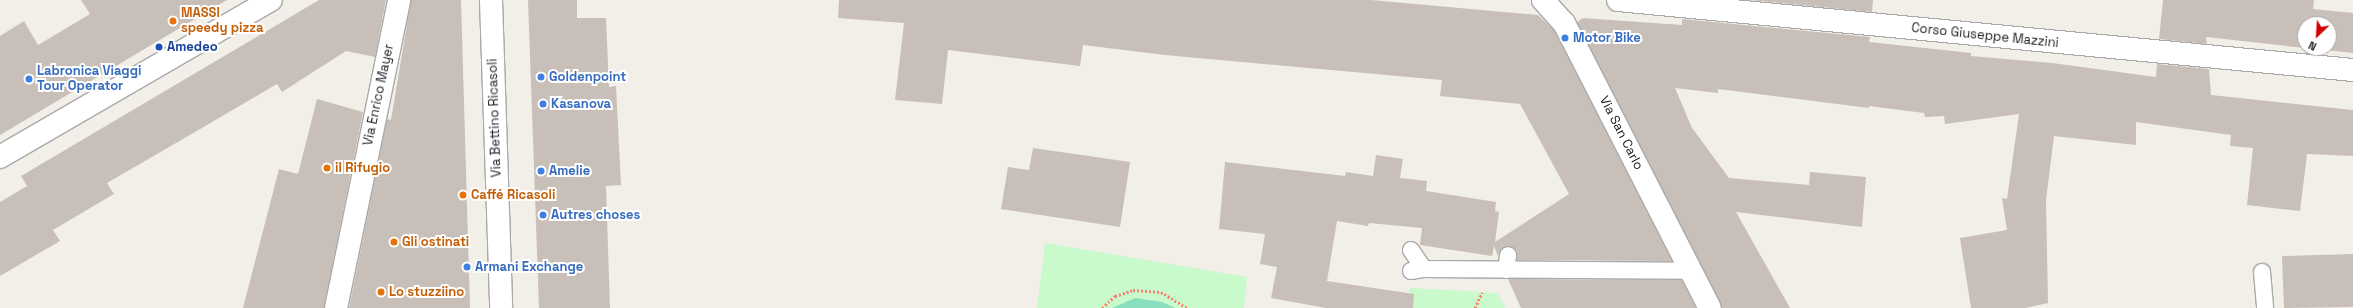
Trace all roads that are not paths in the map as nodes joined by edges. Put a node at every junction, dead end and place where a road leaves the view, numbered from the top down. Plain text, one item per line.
1 (271, 0) edge
2 (399, 0) edge
3 (491, 0) edge
4 (1543, 0) edge
5 (1618, 0) edge
6 (2353, 70) edge
7 (0, 157) edge
8 (1411, 250) dead end
9 (1691, 270) junction
10 (2262, 272) dead end
11 (336, 308) edge
12 (501, 308) edge
13 (1710, 308) edge
14 (2265, 308) edge

1 - 7 street
2 - 11 street, Via Enrico Mayer
3 - 12 street, Via Bettino Ricasoli
4 - 9 street, Via San Carlo
5 - 6 street, Corso Giuseppe Mazzini
8 - 9 lane
9 - 13 street, Via San Carlo
10 - 14 lane

